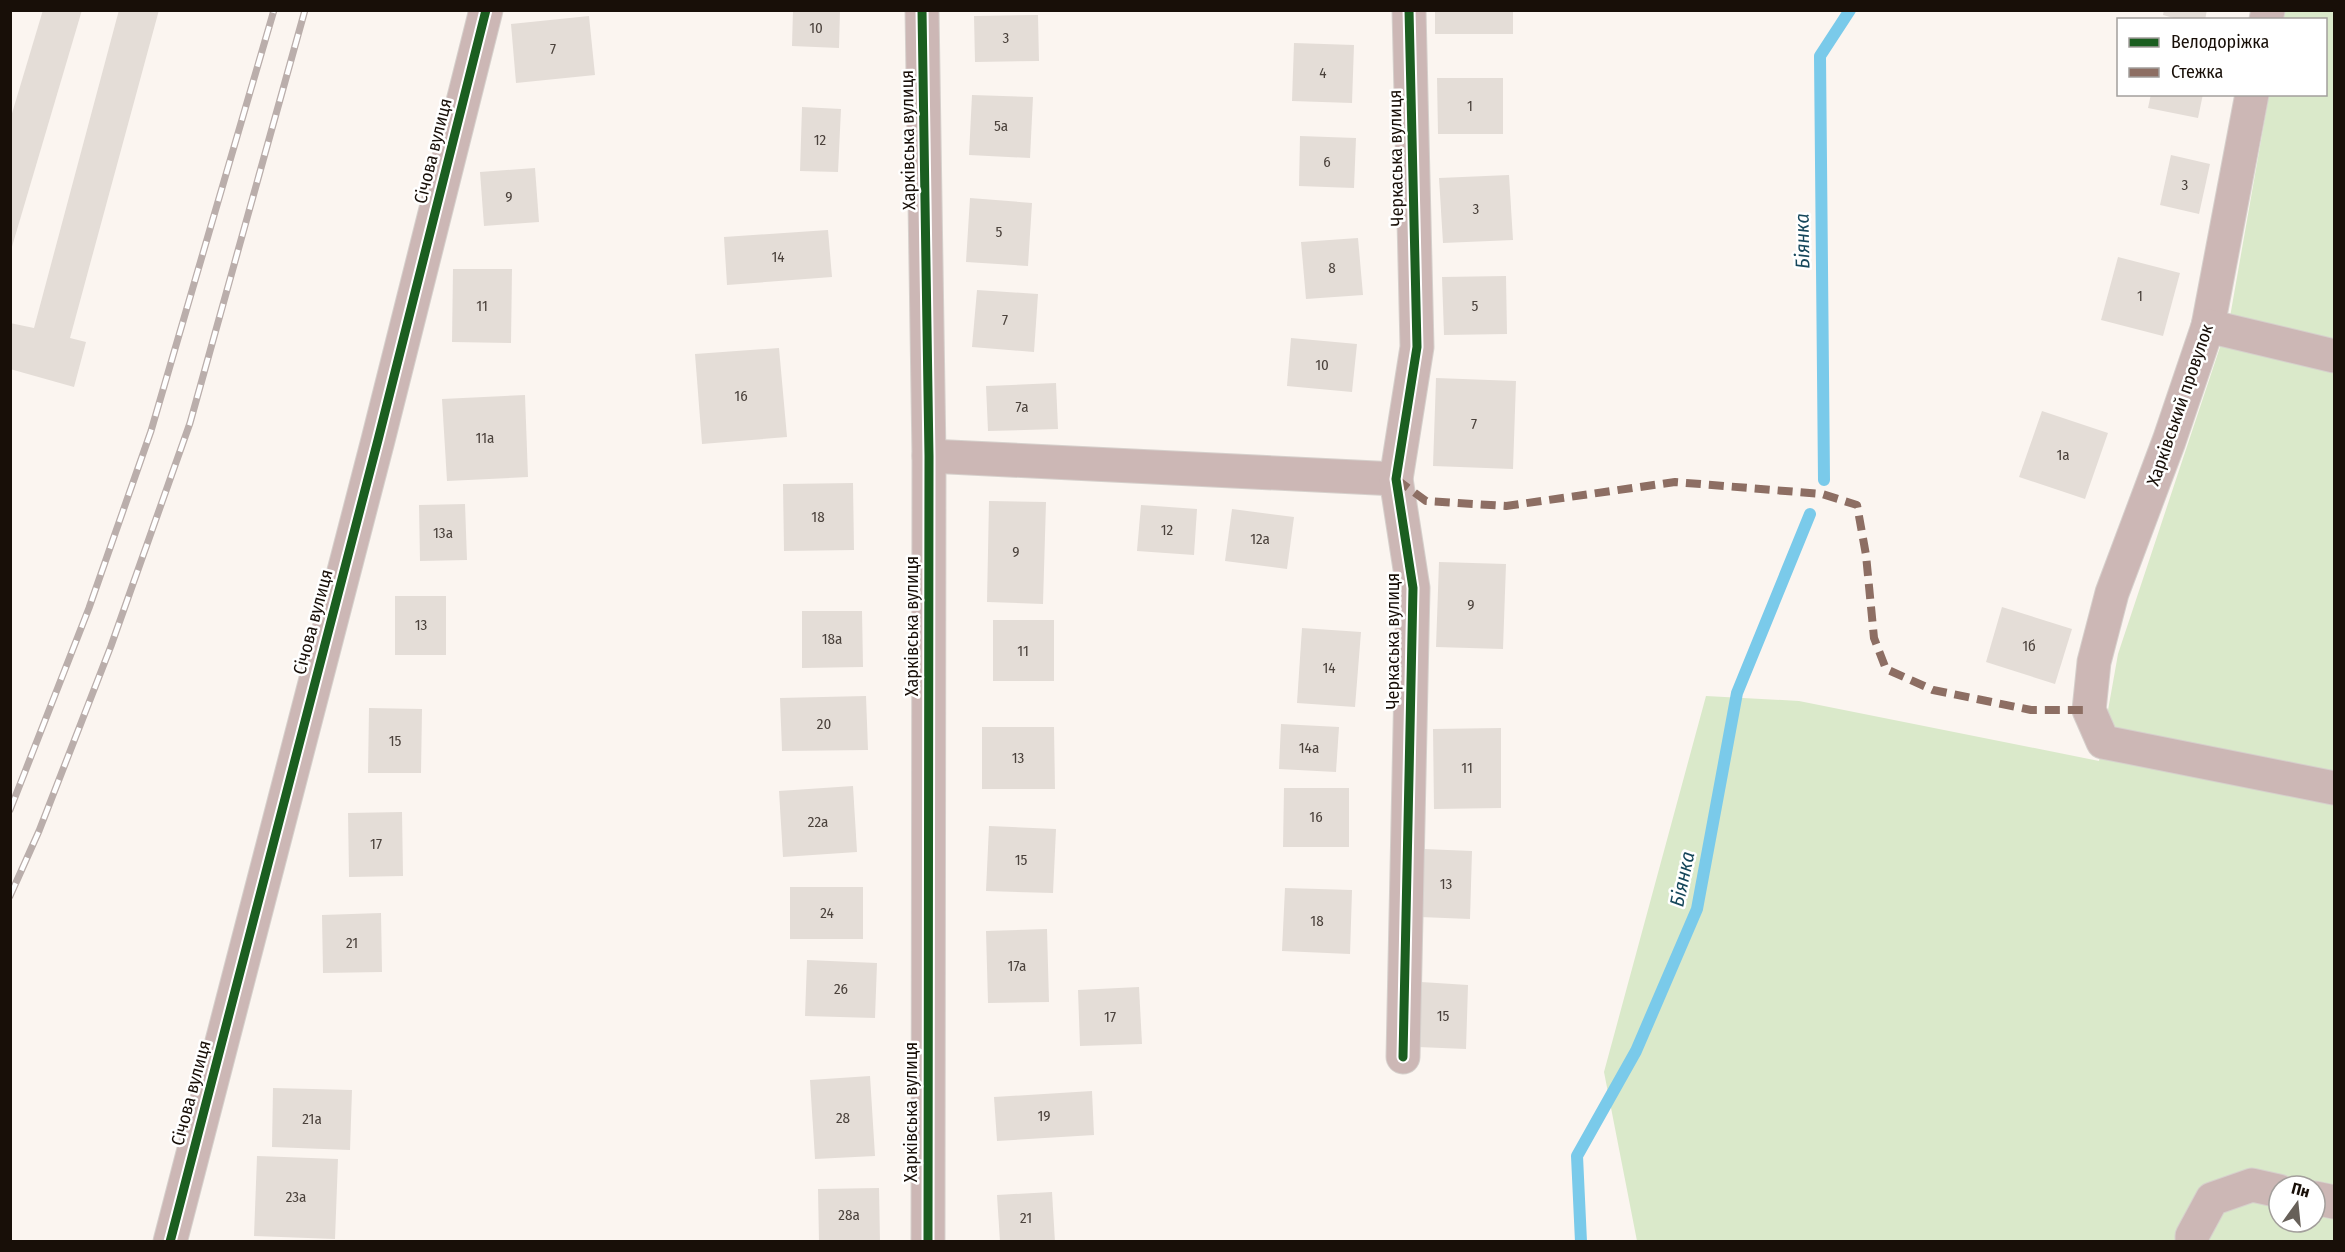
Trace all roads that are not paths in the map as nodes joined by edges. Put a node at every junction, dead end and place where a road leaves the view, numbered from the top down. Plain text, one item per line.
1 (486, 10) edge
2 (922, 10) edge
3 (1409, 10) edge
4 (2252, 96) edge
5 (2208, 326) junction
6 (2334, 356) edge
7 (929, 456) junction
8 (1396, 479) junction
9 (2334, 788) edge
10 (1403, 1057) dead end
11 (2267, 1188) edge
12 (170, 1242) edge
13 (928, 1242) edge
14 (2192, 1242) edge

1 - 12 street, Січова вулиця
2 - 7 street, Харківська вулиця
3 - 8 street, Черкаська вулиця
4 - 5 street, Харківський провулок
5 - 6 street
5 - 9 street, Харківський провулок
7 - 8 street
7 - 13 street, Харківська вулиця
8 - 10 street, Черкаська вулиця
11 - 14 street

